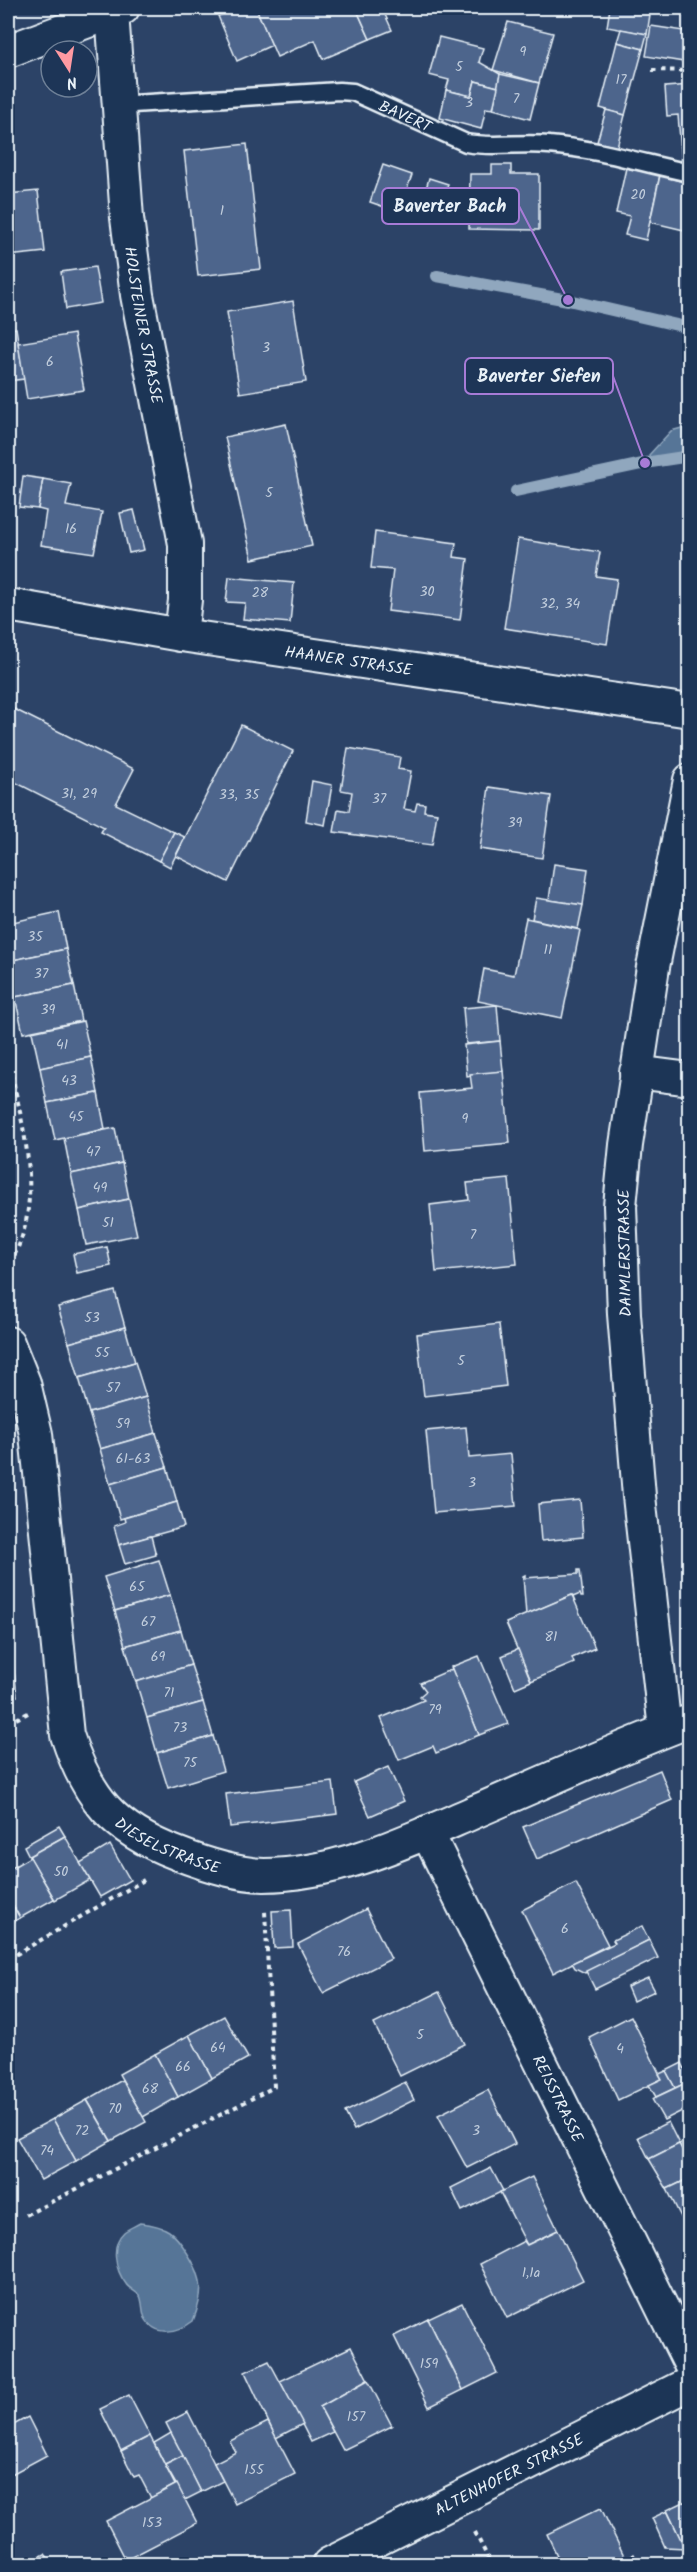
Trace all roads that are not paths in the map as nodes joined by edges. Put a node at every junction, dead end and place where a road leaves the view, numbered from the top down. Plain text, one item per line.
1 (118, 10) edge
2 (8, 51) edge
3 (117, 105) junction
4 (690, 173) edge
5 (8, 605) edge
6 (182, 635) junction
7 (690, 711) edge
8 (690, 780) edge
9 (636, 1072) junction
10 (690, 1079) edge
11 (8, 1343) edge
12 (677, 1725) edge
13 (427, 1832) junction
14 (690, 2364) edge
15 (690, 2383) edge
16 (329, 2565) edge

1 - 2 street
1 - 3 street, HOLSTEINER STRASSE
3 - 4 lane, BAVERT
3 - 6 street, HOLSTEINER STRASSE
5 - 6 street, HAANER STRASSE
6 - 7 street, HAANER STRASSE
8 - 9 street, DAIMLERSTRASSE
9 - 10 street
9 - 12 street, DAIMLERSTRASSE
11 - 13 street, DIESELSTRASSE
12 - 13 street, DIESELSTRASSE
13 - 14 street, REISSTRASSE
15 - 16 street, ALTENHOFER STRASSE

